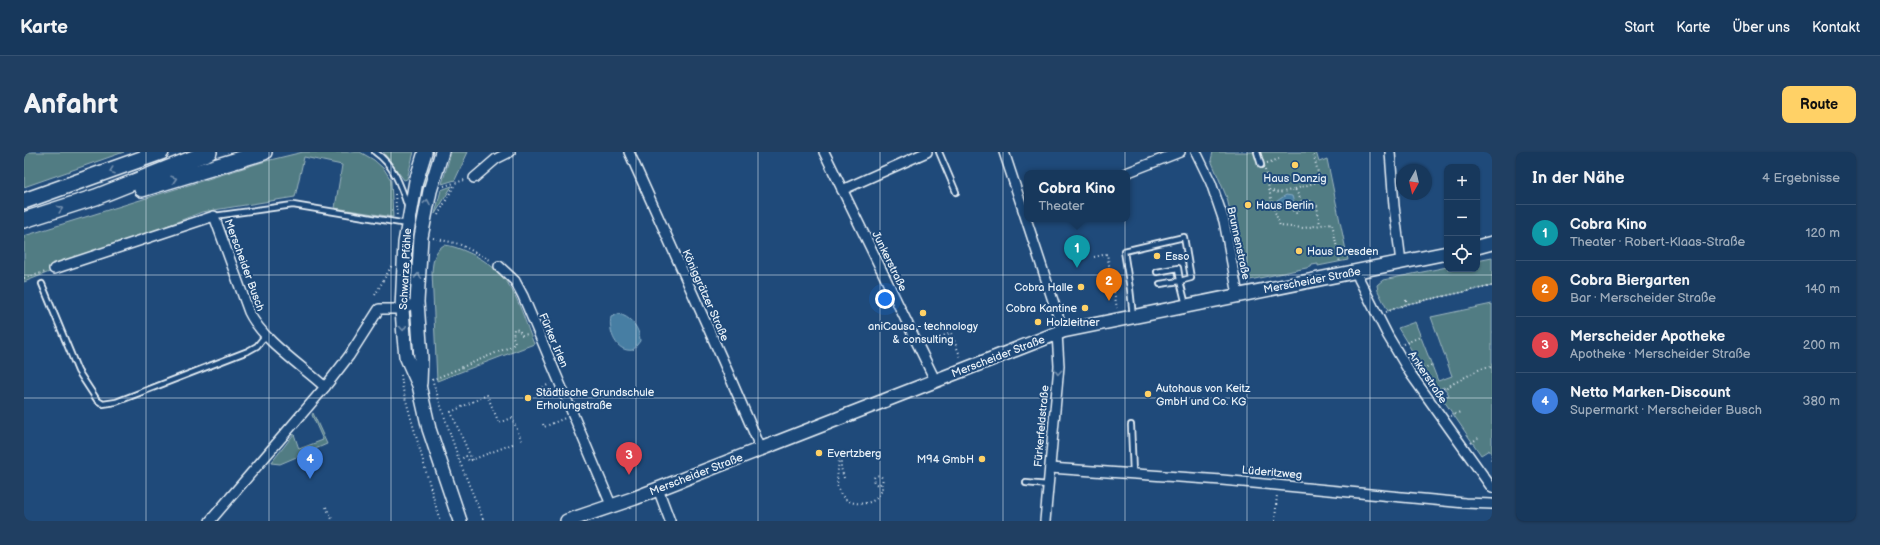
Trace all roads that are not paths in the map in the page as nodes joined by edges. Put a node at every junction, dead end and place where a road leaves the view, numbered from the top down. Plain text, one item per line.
1 (161, 152) edge
2 (209, 152) edge
3 (264, 152) edge
4 (375, 152) edge
5 (425, 152) edge
6 (442, 152) edge
7 (510, 152) edge
8 (629, 152) edge
9 (824, 152) edge
10 (927, 152) edge
11 (938, 152) edge
12 (1004, 152) edge
13 (1180, 152) edge
14 (1196, 152) edge
15 (1257, 152) edge
16 (1390, 152) edge
17 (1261, 165) dead end
18 (1130, 171) edge
19 (474, 178) road end
20 (842, 190) junction
21 (956, 192) dead end
22 (96, 197) junction
23 (24, 201) edge
24 (1024, 209) edge
25 (214, 216) junction
26 (408, 218) junction
27 (24, 220) edge
28 (1028, 222) edge
29 (1492, 244) edge
30 (1480, 246) edge
31 (1444, 254) edge
32 (1401, 262) junction
33 (499, 266) road end
34 (54, 270) road end
35 (1356, 271) junction
36 (1157, 272) dead end
37 (1134, 277) dead end
38 (1129, 279) junction
39 (1180, 280) junction
40 (42, 284) dead end
41 (1160, 284) dead end
42 (1137, 288) dead end
43 (1130, 289) junction
44 (1238, 295) junction
45 (417, 302) junction
46 (1186, 305) junction
47 (402, 310) junction
48 (1133, 316) junction
49 (1060, 332) junction
50 (265, 336) junction
51 (935, 380) junction
52 (419, 385) junction
53 (325, 387) junction
54 (1131, 425) dead end
55 (760, 449) junction
56 (1050, 468) junction
57 (1133, 473) junction
58 (1026, 483) dead end
59 (1048, 485) junction
60 (1492, 488) edge
61 (658, 489) junction
62 (1492, 504) edge
63 (612, 507) junction
64 (210, 521) edge
65 (460, 521) edge
66 (567, 521) edge
67 (670, 521) edge
68 (1045, 521) edge

1 -> 23 highway
2 - 22 highway
22 -> 3 highway
4 - 26 lane
5 - 26 main road, Schwarze Pfähle
45 -> 6 main road, Schwarze Pfähle
7 - 19 street
8 - 55 street, Königgrätzer Straße
9 - 20 street, Junkerstraße
10 - 20 street
11 - 21 lane
12 - 24 street, Fürkerfeldstraße
13 - 18 street
14 - 44 street, Brunnenstraße
15 - 17 lane
16 - 32 street
20 - 51 street, Junkerstraße
27 -> 22 highway
25 - 26 lane, Merscheider Busch
25 - 34 street, Merscheider Busch
25 - 50 street, Merscheider Busch
26 - 47 main road, Schwarze Pfähle
28 - 49 street, Fürkerfeldstraße
29 - 30 main road
31 - 32 main road, Merscheider Straße
32 - 35 main road, Merscheider Straße
33 - 63 street, Fürker Irlen
35 - 44 main road, Merscheider Straße
35 - 60 street, Ankerstraße
36 - 39 lane
37 - 38 lane
38 - 39 lane
38 - 43 lane
39 - 41 lane
39 - 46 lane
40 - 50 lane
42 - 43 lane
43 - 48 lane
44 - 46 main road, Merscheider Straße
45 - 47 street
45 - 52 main road, Schwarze Pfähle
46 - 48 main road, Merscheider Straße
47 -> 52 main road, Schwarze Pfähle
47 - 53 street
48 - 49 main road, Merscheider Straße
49 - 51 main road, Merscheider Straße
49 -> 56 street, Fürkerfeldstraße
50 - 53 street, Merscheider Busch
51 - 55 main road, Merscheider Straße
52 - 65 main road, Schwarze Pfähle
53 - 64 street
54 - 57 lane
55 - 61 main road, Merscheider Straße
56 - 57 street, Lüderitzweg
56 - 59 street, Fürkerfeldstraße
57 - 62 street, Lüderitzweg
58 - 59 lane
59 - 68 street, Fürkerfeldstraße
61 - 63 main road, Merscheider Straße
61 - 67 street
63 - 66 main road, Merscheider Straße

